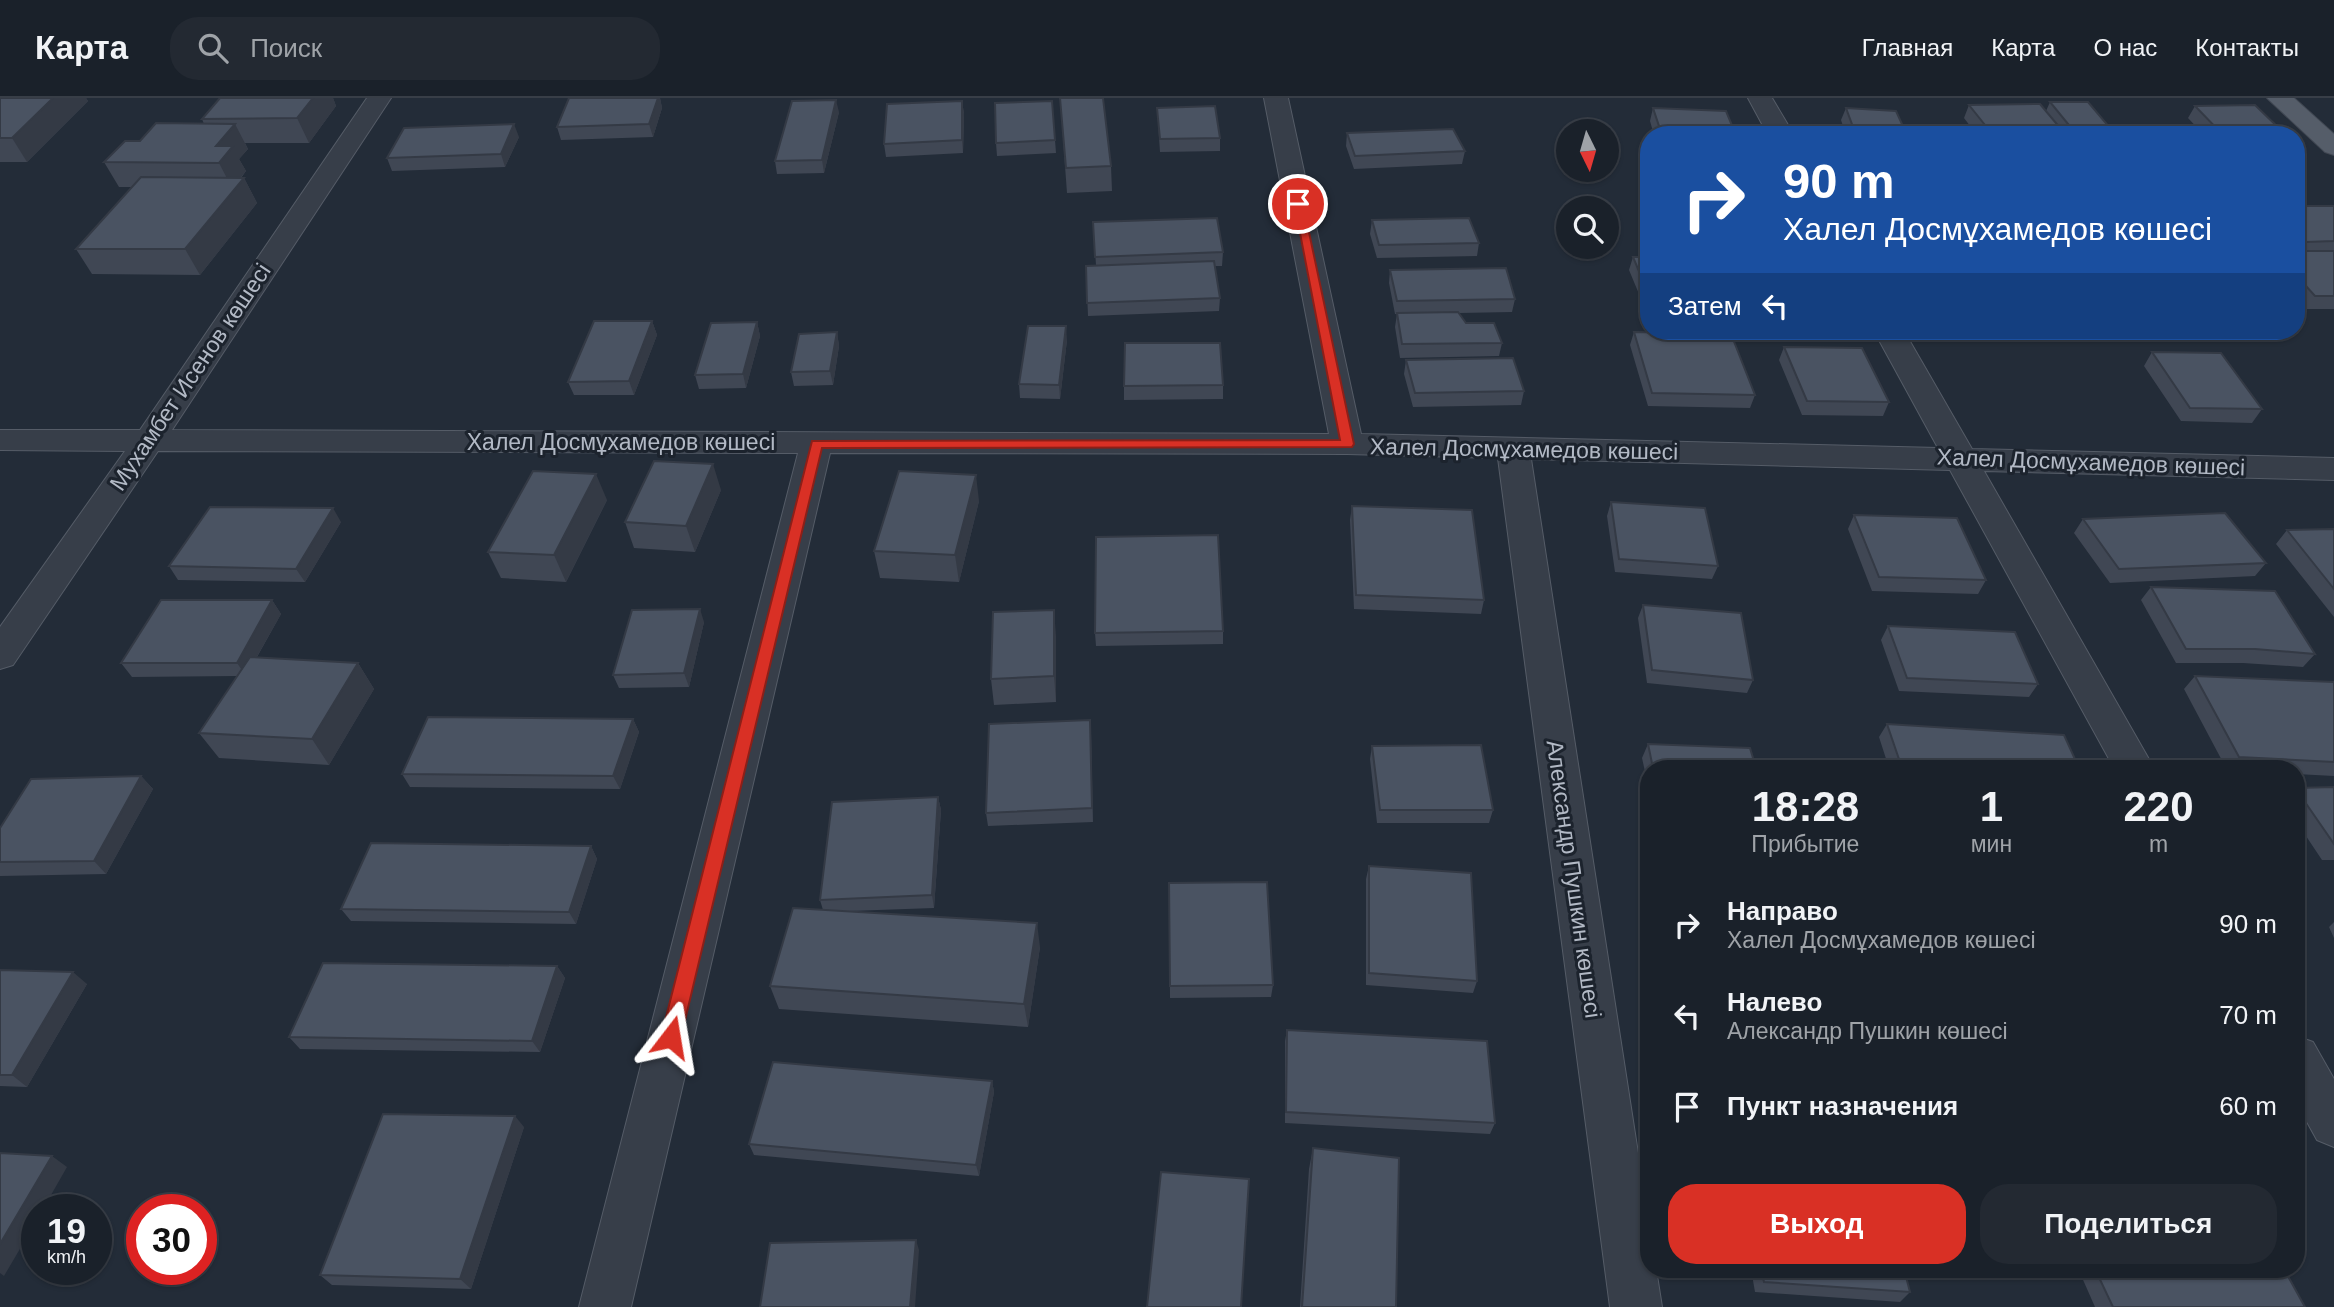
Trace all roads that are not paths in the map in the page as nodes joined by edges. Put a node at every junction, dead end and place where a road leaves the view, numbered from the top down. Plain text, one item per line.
1 (379, 98) edge
2 (1276, 98) edge
3 (1760, 98) edge
4 (2279, 98) edge
5 (1776, 126) edge
6 (2334, 147) edge
7 (1894, 340) edge
8 (150, 439) junction
9 (0, 440) edge
10 (816, 444) junction
11 (1348, 444) junction
12 (1513, 450) junction
13 (1959, 457) junction
14 (2334, 469) edge
15 (0, 655) edge
16 (2129, 760) edge
17 (2305, 1073) edge
18 (2334, 1124) edge
19 (605, 1307) edge
20 (1636, 1307) edge

1 - 8 street, Мухамбет Исенов көшесі
2 - 11 street
3 - 5 street
4 - 6 main road
7 - 13 street
8 - 9 street, Халел Досмұхамедов көшесі
8 - 10 street, Халел Досмұхамедов көшесі
8 - 15 street, Мухамбет Исенов көшесі
10 - 11 street, Халел Досмұхамедов көшесі
10 - 19 street
11 - 12 street, Халел Досмұхамедов көшесі
12 - 13 street, Халел Досмұхамедов көшесі
12 - 20 street, Александр Пушкин көшесі
13 - 14 street, Халел Досмұхамедов көшесі
13 - 16 street
17 - 18 street

